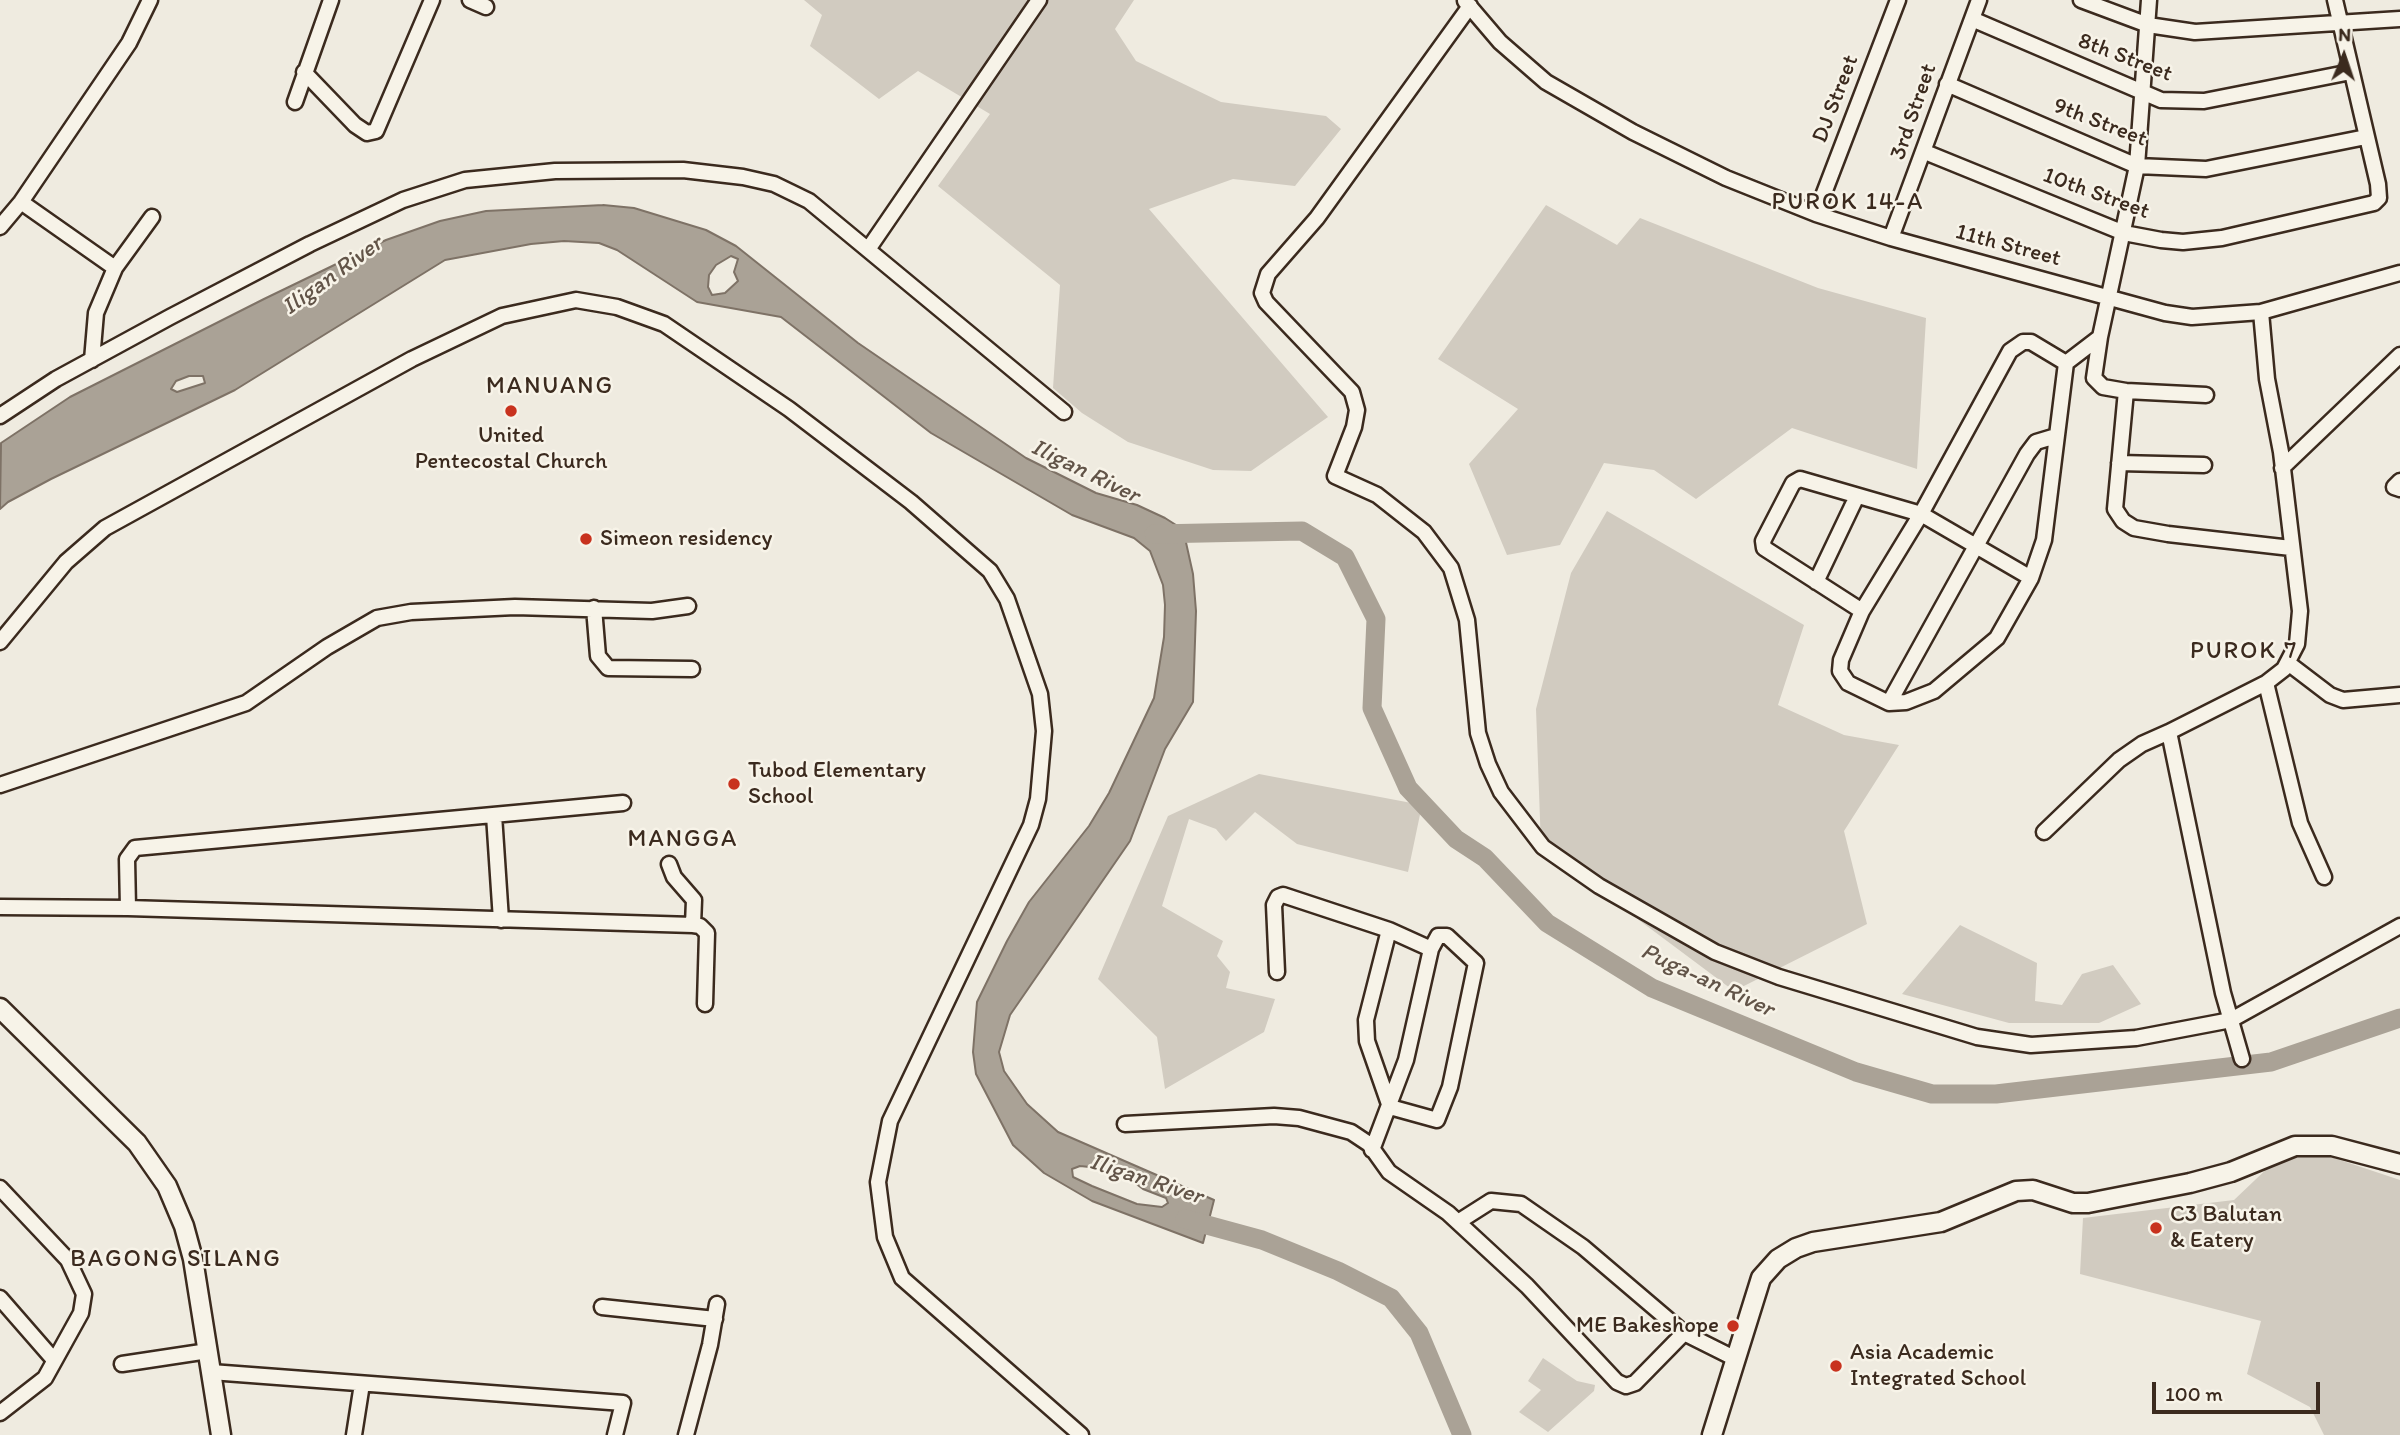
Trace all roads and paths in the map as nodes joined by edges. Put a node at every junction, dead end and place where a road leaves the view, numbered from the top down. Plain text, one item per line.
1 (150, 0) edge
2 (331, 0) edge
3 (432, 0) edge
4 (470, 0) edge
5 (1040, 0) edge
6 (1899, 0) edge
7 (1979, 0) edge
8 (2081, 0) edge
9 (2149, 0) edge
10 (2334, 0) edge
11 (1467, 3) edge
12 (486, 7) dead end
13 (1972, 19) junction
14 (2400, 19) edge
15 (2340, 23) junction
16 (2148, 24) junction
17 (304, 72) junction
18 (2351, 72) junction
19 (1947, 84) junction
20 (2142, 94) junction
21 (295, 102) dead end
22 (2366, 136) junction
23 (1925, 152) junction
24 (2137, 166) junction
25 (21, 202) junction
26 (1816, 214) junction
27 (152, 217) dead end
28 (0, 227) edge
29 (2124, 233) junction
30 (1891, 239) junction
31 (869, 248) junction
32 (115, 268) junction
33 (2400, 273) edge
34 (2109, 297) junction
35 (2261, 313) junction
36 (2100, 337) junction
37 (2400, 355) edge
38 (92, 360) junction
39 (2066, 363) junction
40 (2126, 391) junction
41 (2206, 395) dead end
42 (1064, 412) dead end
43 (0, 416) edge
44 (2056, 436) junction
45 (2119, 463) junction
46 (2204, 465) dead end
47 (2282, 468) junction
48 (2400, 481) edge
49 (2400, 489) edge
50 (1857, 496) junction
51 (1921, 514) junction
52 (1975, 545) junction
53 (2291, 548) junction
54 (2031, 578) junction
55 (1816, 582) junction
56 (688, 606) dead end
57 (594, 608) junction
58 (1862, 611) junction
59 (0, 642) edge
60 (2288, 663) junction
61 (692, 669) dead end
62 (2266, 683) junction
63 (2400, 695) edge
64 (1889, 703) junction
65 (2169, 732) junction
66 (0, 785) edge
67 (622, 803) dead end
68 (494, 814) junction
69 (2044, 832) dead end
70 (668, 864) dead end
71 (2324, 877) dead end
72 (0, 908) edge
73 (128, 908) junction
74 (501, 920) junction
75 (693, 925) junction
76 (2400, 926) edge
77 (1389, 930) junction
78 (1431, 949) junction
79 (1277, 972) dead end
80 (705, 1004) dead end
81 (0, 1008) edge
82 (2231, 1020) junction
83 (2242, 1059) dead end
84 (1390, 1107) junction
85 (1125, 1124) dead end
86 (1372, 1150) junction
87 (2400, 1164) edge
88 (0, 1188) edge
89 (1458, 1222) junction
90 (0, 1298) edge
91 (602, 1307) dead end
92 (1684, 1333) junction
93 (208, 1351) junction
94 (1734, 1358) junction
95 (54, 1360) junction
96 (122, 1364) dead end
97 (211, 1372) junction
98 (362, 1384) junction
99 (0, 1413) edge
100 (221, 1435) edge
101 (354, 1435) edge
102 (615, 1435) edge
103 (686, 1435) edge
104 (1081, 1435) edge
105 (1712, 1435) edge

1 - 25 street
2 - 17 street
3 - 17 street
4 - 12 street
5 - 31 street
6 - 26 street, DJ Street
7 - 13 street, 3rd Street
8 - 16 street
9 - 16 street
10 - 15 street
11 - 26 street, 11th Street
11 - 82 street
13 - 19 street, 3rd Street
13 - 20 street, 8th Street
14 - 15 street
15 - 16 street
15 - 18 street
16 - 20 street
17 - 21 street
18 - 20 street, 8th Street
18 - 22 street
19 - 23 street, 3rd Street
19 - 24 street, 9th Street
20 - 24 street
22 - 24 street, 9th Street
22 - 29 street, 10th Street
23 - 29 street, 10th Street
23 - 30 street, 3rd Street
24 - 29 street
25 - 28 street
25 - 32 street
26 - 30 street, 11th Street
27 - 32 street
29 - 34 street
30 - 34 street, 11th Street
31 - 38 street
31 - 42 street
32 - 38 street
33 - 35 street, 11th Street
34 - 35 street, 11th Street
34 - 36 street
35 - 47 street
36 - 39 street
36 - 40 street
37 - 47 street
38 - 43 street
39 - 44 street
39 - 51 street
40 - 41 street
40 - 45 street
44 - 52 street
44 - 54 street
45 - 46 street
45 - 53 street
47 - 53 street
48 - 49 street
50 - 51 street
50 - 55 street
50 - 55 street
51 - 52 street
51 - 58 street
52 - 54 street
52 - 64 street
53 - 60 street
54 - 64 street
55 - 58 street
56 - 57 street
57 - 61 street
57 - 66 street
58 - 64 street
59 - 104 street
60 - 62 street
60 - 63 street
62 - 65 street
62 - 71 street
65 - 69 street
65 - 82 street
67 - 68 street
68 - 73 street
68 - 74 street
70 - 75 street
72 - 73 street
73 - 74 street
74 - 75 street
75 - 80 street
76 - 82 street
77 - 78 street
77 - 79 street
77 - 84 street
78 - 84 street
78 - 84 street
81 - 93 main road
82 - 83 street
84 - 86 street
85 - 86 street
86 - 89 street
87 - 94 main road
88 - 95 street
89 - 92 street
89 - 92 street
90 - 95 street
91 - 103 street
92 - 94 street
93 - 96 street
93 - 97 main road
94 - 105 main road
95 - 99 street
97 - 98 street
97 - 100 main road
98 - 101 street
98 - 102 street

